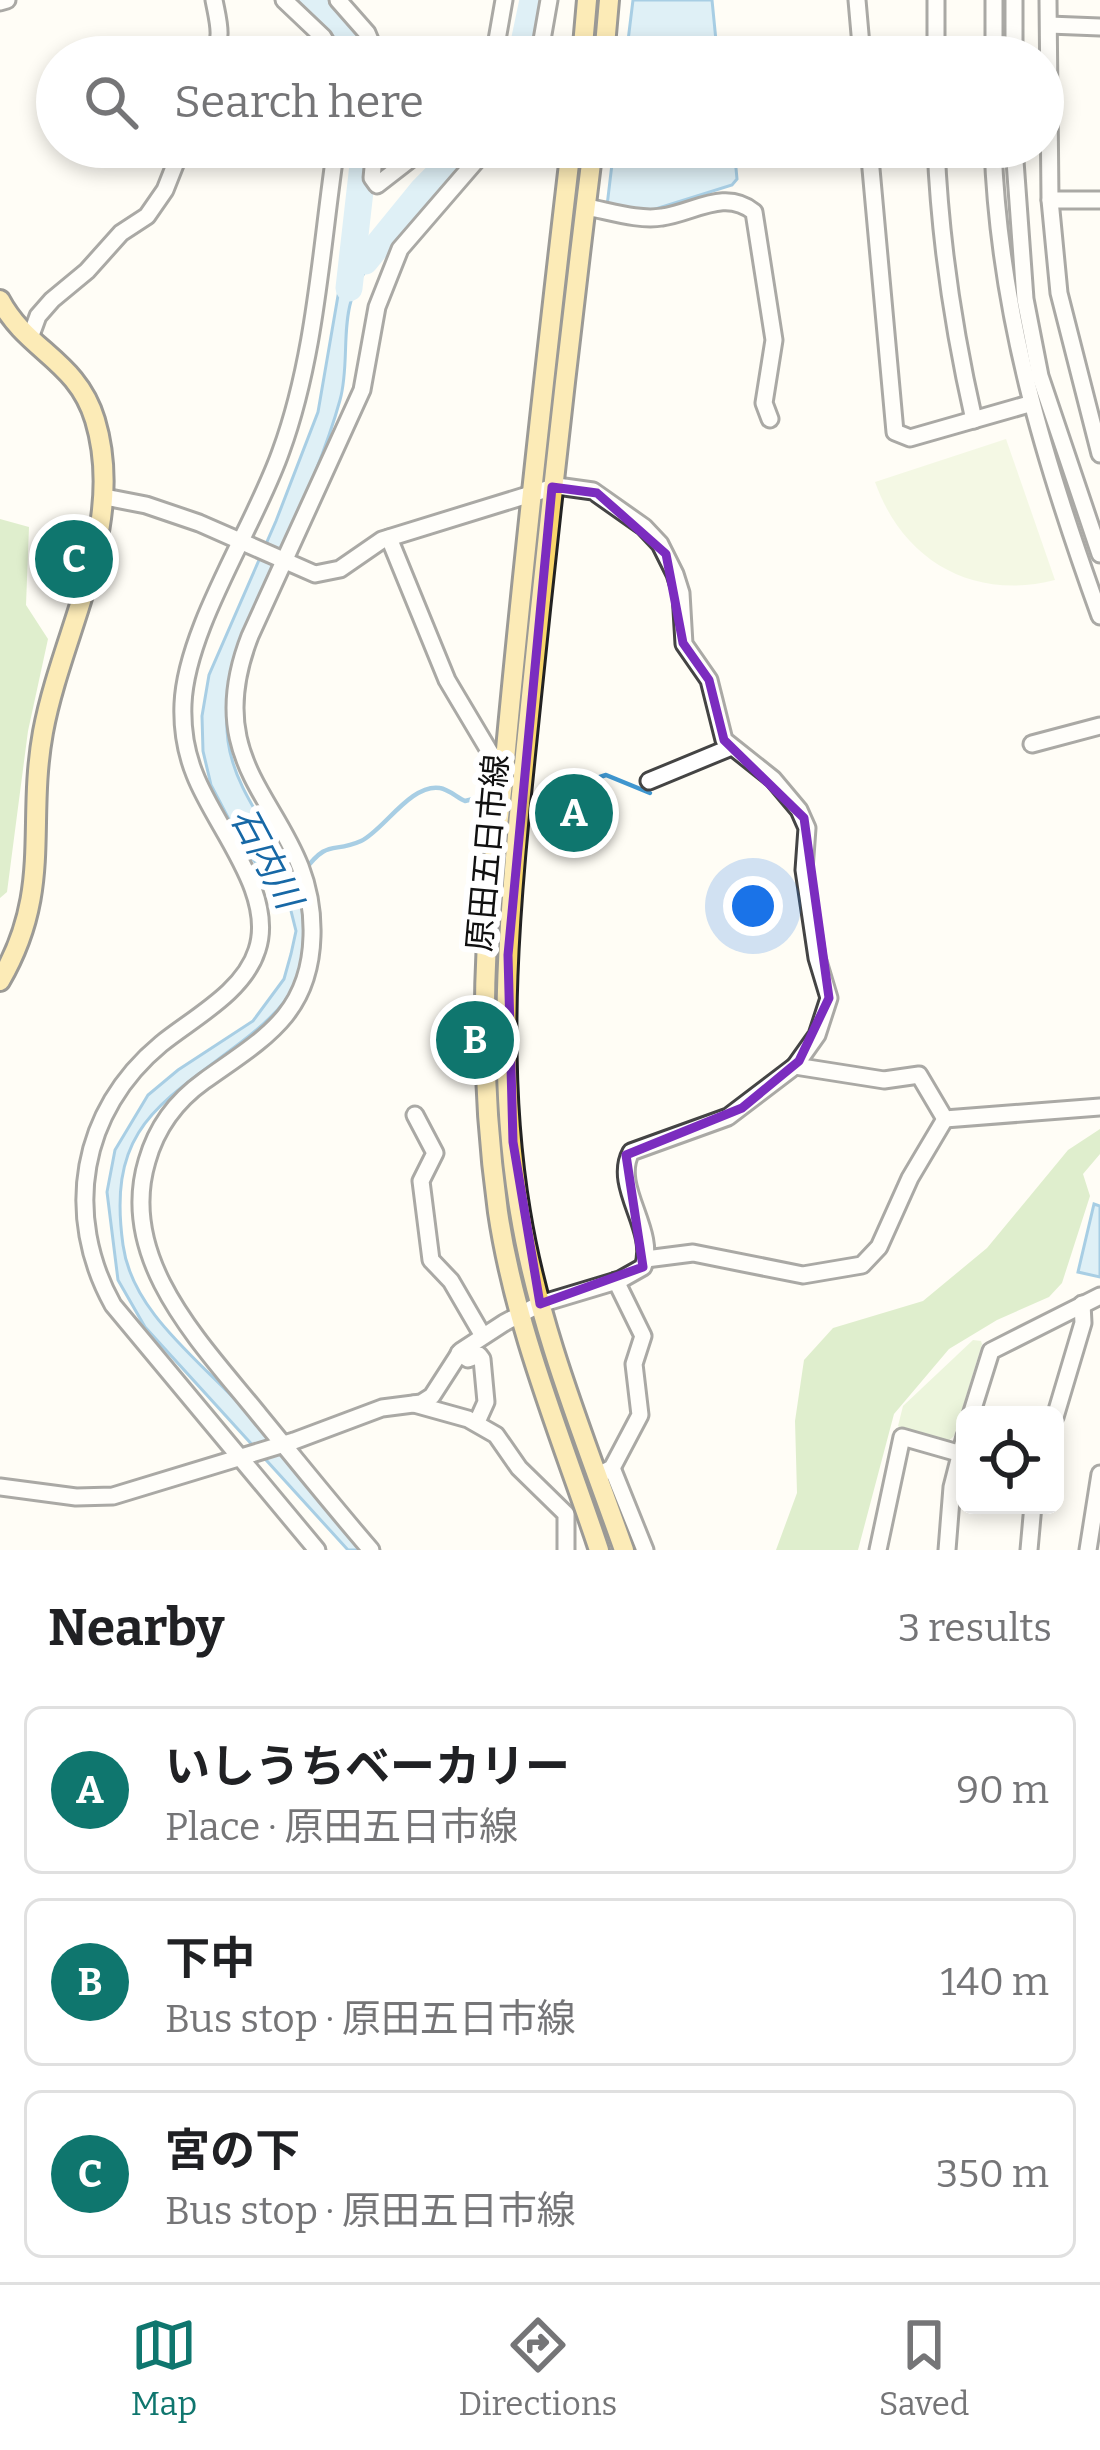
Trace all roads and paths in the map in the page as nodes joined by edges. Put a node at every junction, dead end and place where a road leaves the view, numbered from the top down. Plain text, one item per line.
1 (214, 0) edge
2 (284, 0) edge
3 (338, 0) edge
4 (504, 0) edge
5 (549, 0) edge
6 (587, 0) edge
7 (609, 0) edge
8 (857, 0) edge
9 (936, 0) edge
10 (994, 0) edge
11 (1014, 0) edge
12 (1048, 0) edge
13 (1049, 25) junction
14 (1100, 27) edge
15 (220, 36) edge
16 (321, 36) edge
17 (368, 36) edge
18 (498, 36) edge
19 (543, 36) edge
20 (584, 36) edge
21 (606, 36) edge
22 (860, 36) edge
23 (936, 36) edge
24 (994, 36) edge
25 (1013, 36) edge
26 (1049, 36) edge
27 (174, 168) edge
28 (333, 168) edge
29 (373, 168) edge
30 (399, 168) edge
31 (470, 168) edge
32 (569, 168) edge
33 (591, 168) edge
34 (871, 168) edge
35 (937, 168) edge
36 (994, 168) edge
37 (1016, 168) edge
38 (1050, 168) edge
39 (1050, 200) junction
40 (1100, 200) edge
41 (586, 207) junction
42 (0, 300) edge
43 (30, 338) junction
44 (1100, 391) edge
45 (1083, 395) junction
46 (1029, 404) junction
47 (770, 419) dead end
48 (974, 420) junction
49 (1100, 454) edge
50 (552, 487) junction
51 (530, 494) junction
52 (105, 497) junction
53 (389, 538) junction
54 (243, 544) junction
55 (1100, 554) edge
56 (283, 561) junction
57 (1100, 616) edge
58 (1100, 725) edge
59 (1032, 744) dead end
60 (729, 748) junction
61 (505, 763) junction
62 (649, 781) dead end
63 (0, 982) edge
64 (795, 1066) junction
65 (1100, 1107) edge
66 (416, 1115) dead end
67 (945, 1119) junction
68 (646, 1259) junction
69 (616, 1281) junction
70 (1100, 1296) edge
71 (540, 1304) junction
72 (1082, 1304) junction
73 (521, 1314) junction
74 (483, 1336) junction
75 (459, 1353) junction
76 (414, 1404) junction
77 (973, 1406) edge
78 (1058, 1406) edge
79 (477, 1423) junction
80 (281, 1445) junction
81 (956, 1453) edge
82 (241, 1458) junction
83 (605, 1472) junction
84 (1100, 1474) edge
85 (956, 1477) edge
86 (0, 1487) edge
87 (1032, 1514) edge
88 (636, 1542) edge
89 (317, 1550) edge
90 (371, 1550) edge
91 (566, 1550) edge
92 (599, 1550) edge
93 (878, 1550) edge
94 (947, 1550) edge
95 (1029, 1550) edge
96 (1088, 1550) edge

1 - 15 street
2 - 16 street
3 - 17 street
4 - 18 street
5 - 19 street
6 - 20 main road
7 - 21 main road
8 - 22 street
9 - 23 street
10 - 24 street
11 - 25 street
12 - 13 street
13 - 14 street
13 - 26 street
27 - 43 street
28 - 54 street
29 - 30 street
31 - 56 street
32 - 51 main road, 原田五日市線
33 - 41 main road, 原田五日市線
34 - 48 street
35 - 48 street
36 - 46 street
37 - 55 street
38 - 39 street
39 - 40 street
39 - 45 street
41 - 47 street
41 - 50 main road, 原田五日市線
42 - 43 main road
43 - 52 main road
44 - 45 street
45 - 49 street
46 - 48 street
46 - 57 street
50 - 51 street
50 - 60 street
50 - 71 main road, 原田五日市線
51 - 53 street
51 - 61 main road, 原田五日市線
52 - 54 street
52 - 63 main road
53 - 56 street
53 - 61 street
54 - 56 street
54 - 82 street
56 - 80 street
58 - 59 street
60 - 62 street
60 - 64 street
61 - 73 main road, 原田五日市線
64 - 67 street
64 - 68 street
65 - 67 street
66 - 74 street
67 - 68 street
68 - 69 street
69 - 71 street
69 - 83 street
70 - 72 street
71 - 73 street
71 - 83 main road, 原田五日市線
72 - 77 street
72 - 78 street
73 - 74 street
73 - 92 main road, 原田五日市線
74 - 75 street
75 - 76 street
75 - 79 street
76 - 79 street
76 - 80 street
79 - 91 street
80 - 82 street
80 - 90 street
81 - 93 street
82 - 86 street
82 - 89 street
83 - 88 main road, 原田五日市線
84 - 96 street
85 - 94 street
87 - 95 street

